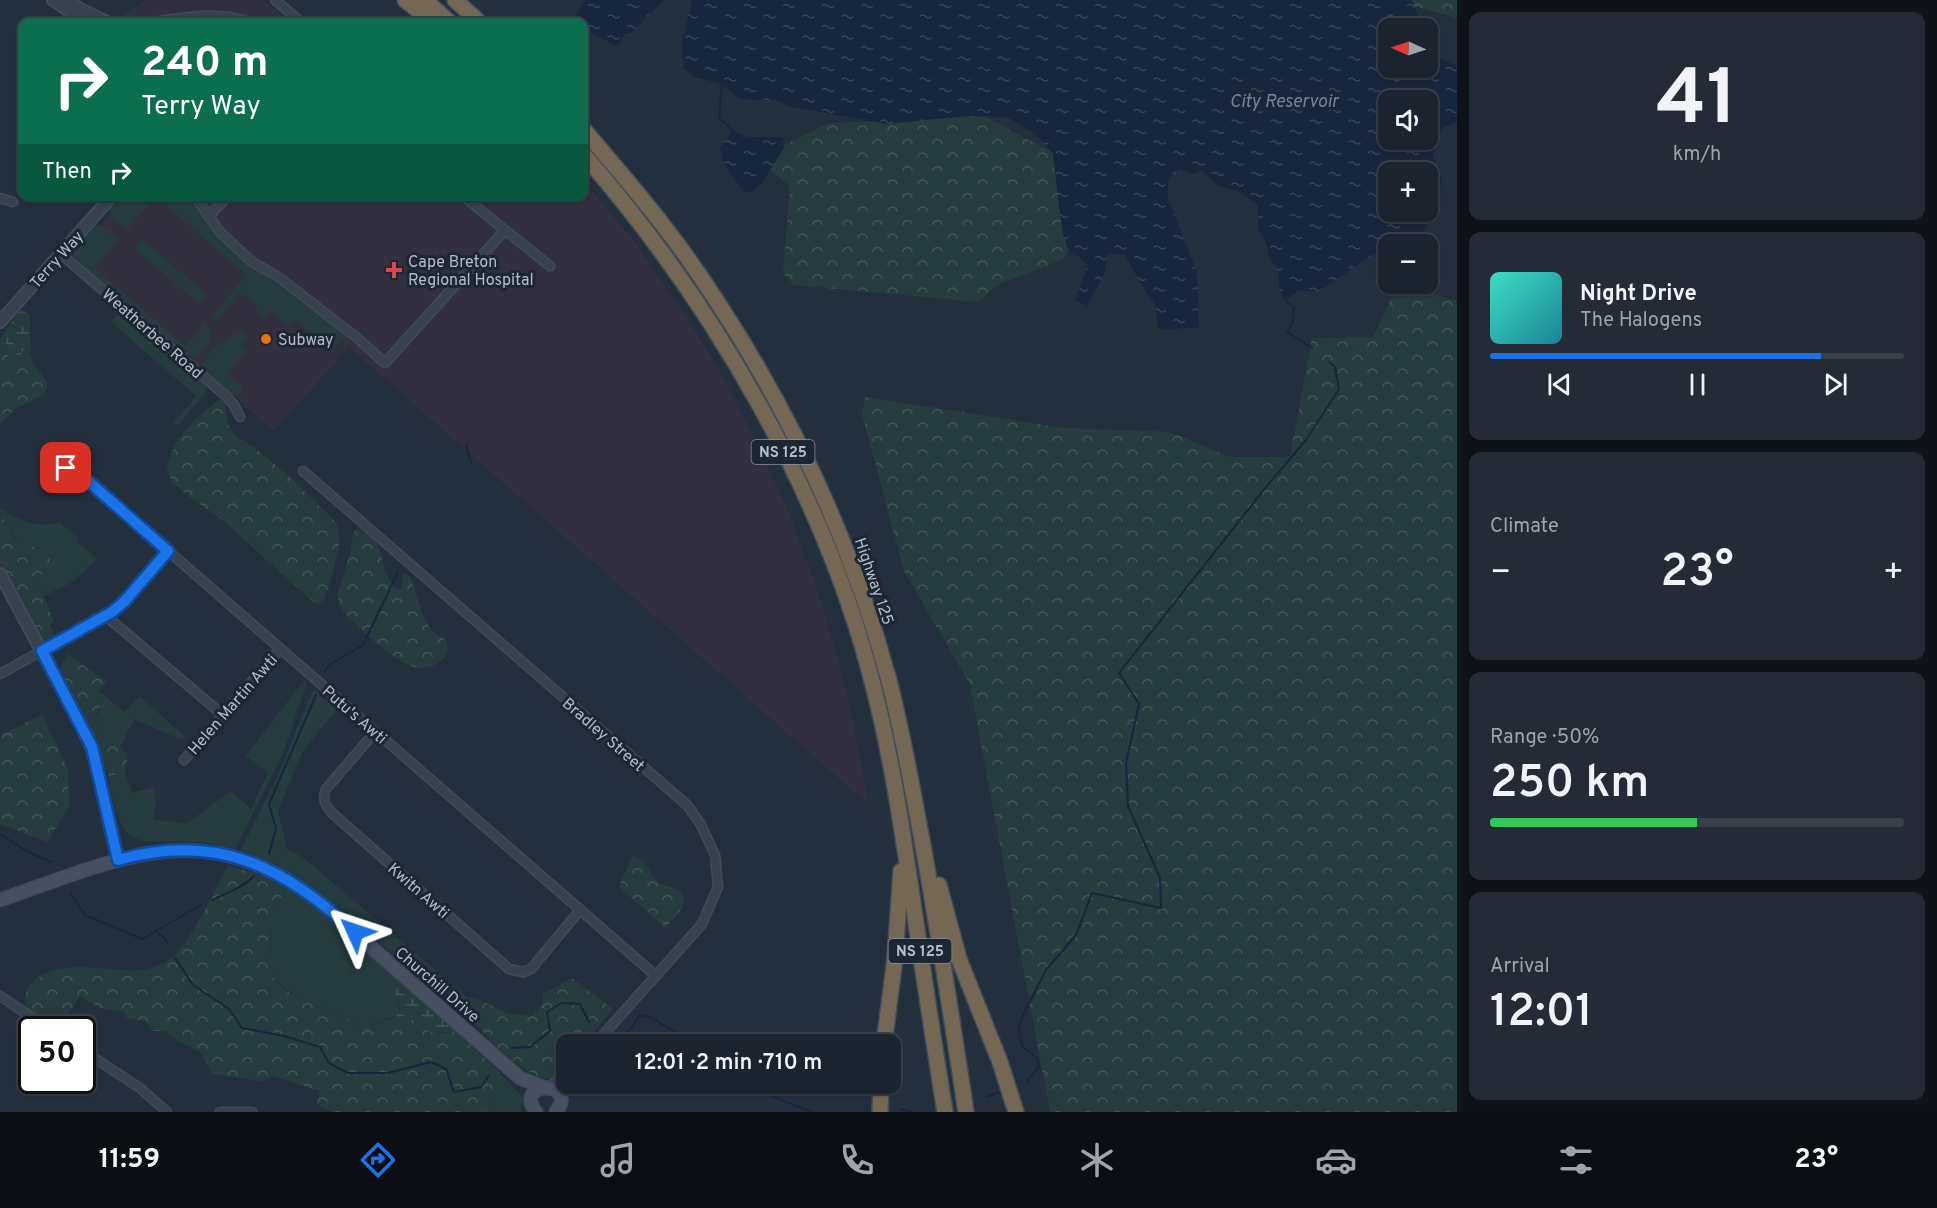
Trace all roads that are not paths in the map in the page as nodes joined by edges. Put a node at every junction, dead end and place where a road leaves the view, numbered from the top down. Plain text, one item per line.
1 (53, 0) edge
2 (68, 0) edge
3 (275, 0) edge
4 (405, 0) edge
5 (425, 0) edge
6 (457, 0) edge
7 (79, 18) edge
8 (96, 18) edge
9 (181, 18) edge
10 (234, 18) edge
11 (296, 18) edge
12 (428, 18) edge
13 (445, 18) edge
14 (475, 18) edge
15 (588, 135) edge
16 (588, 160) edge
17 (0, 198) edge
18 (108, 201) edge
19 (198, 201) edge
20 (223, 201) edge
21 (469, 201) edge
22 (13, 202) dead end
23 (209, 216) junction
24 (506, 230) junction
25 (61, 254) junction
26 (550, 266) dead end
27 (0, 322) edge
28 (240, 417) dead end
29 (49, 464) dead end
30 (303, 471) dead end
31 (168, 551) junction
32 (0, 574) edge
33 (106, 616) junction
34 (280, 649) junction
35 (42, 651) junction
36 (0, 674) edge
37 (223, 715) junction
38 (375, 732) junction
39 (184, 760) dead end
40 (896, 790) junction
41 (913, 793) junction
42 (118, 860) junction
43 (0, 900) edge
44 (580, 910) junction
45 (655, 975) junction
46 (0, 996) edge
47 (30, 1016) edge
48 (605, 1034) edge
49 (885, 1034) edge
50 (96, 1059) edge
51 (520, 1077) junction
52 (556, 1080) edge
53 (545, 1087) junction
54 (881, 1094) edge
55 (560, 1105) edge
56 (531, 1107) edge
57 (167, 1112) edge
58 (220, 1112) edge
59 (252, 1112) edge
60 (880, 1112) edge
61 (945, 1112) edge
62 (966, 1112) edge
63 (1016, 1112) edge

1 - 7 street
2 - 8 street
3 - 11 street
4 - 12 highway
5 - 13 highway
6 - 14 highway
9 - 10 street
15 - 41 highway, Highway 125 / NS 125
16 - 40 highway, Highway 125 / NS 125
17 - 22 street
18 - 25 street, Terry Way
19 - 23 street
20 - 23 street
21 - 24 street
23 - 24 street
24 - 26 street
25 - 27 street, Terry Way
25 - 28 street, Weatherbee Road
29 - 31 street, Putu's Awti
30 - 45 street, Bradley Street
31 - 33 street
31 - 34 street, Putu's Awti
32 - 35 street
33 - 35 street
33 - 37 street
34 - 37 street, Helen Martin Awti
34 - 38 street, Putu's Awti
35 - 36 street
35 - 42 street
37 - 39 street, Helen Martin Awti
38 - 44 street, Putu's Awti
38 - 44 street, Kwitn Awti
40 - 49 highway
40 - 61 highway, Highway 125 / NS 125
41 - 62 highway, Highway 125 / NS 125
41 - 63 highway
42 - 43 main road, Churchill Drive
42 - 51 main road, Churchill Drive
44 - 45 street, Putu's Awti
45 - 48 street, Bradley Street
46 - 47 street
50 - 57 street
51 - 53 main road, Churchill Drive
51 - 56 main road, Churchill Drive
52 - 53 street
53 - 55 main road, Churchill Drive
53 - 56 main road
54 - 60 highway
58 - 59 street

